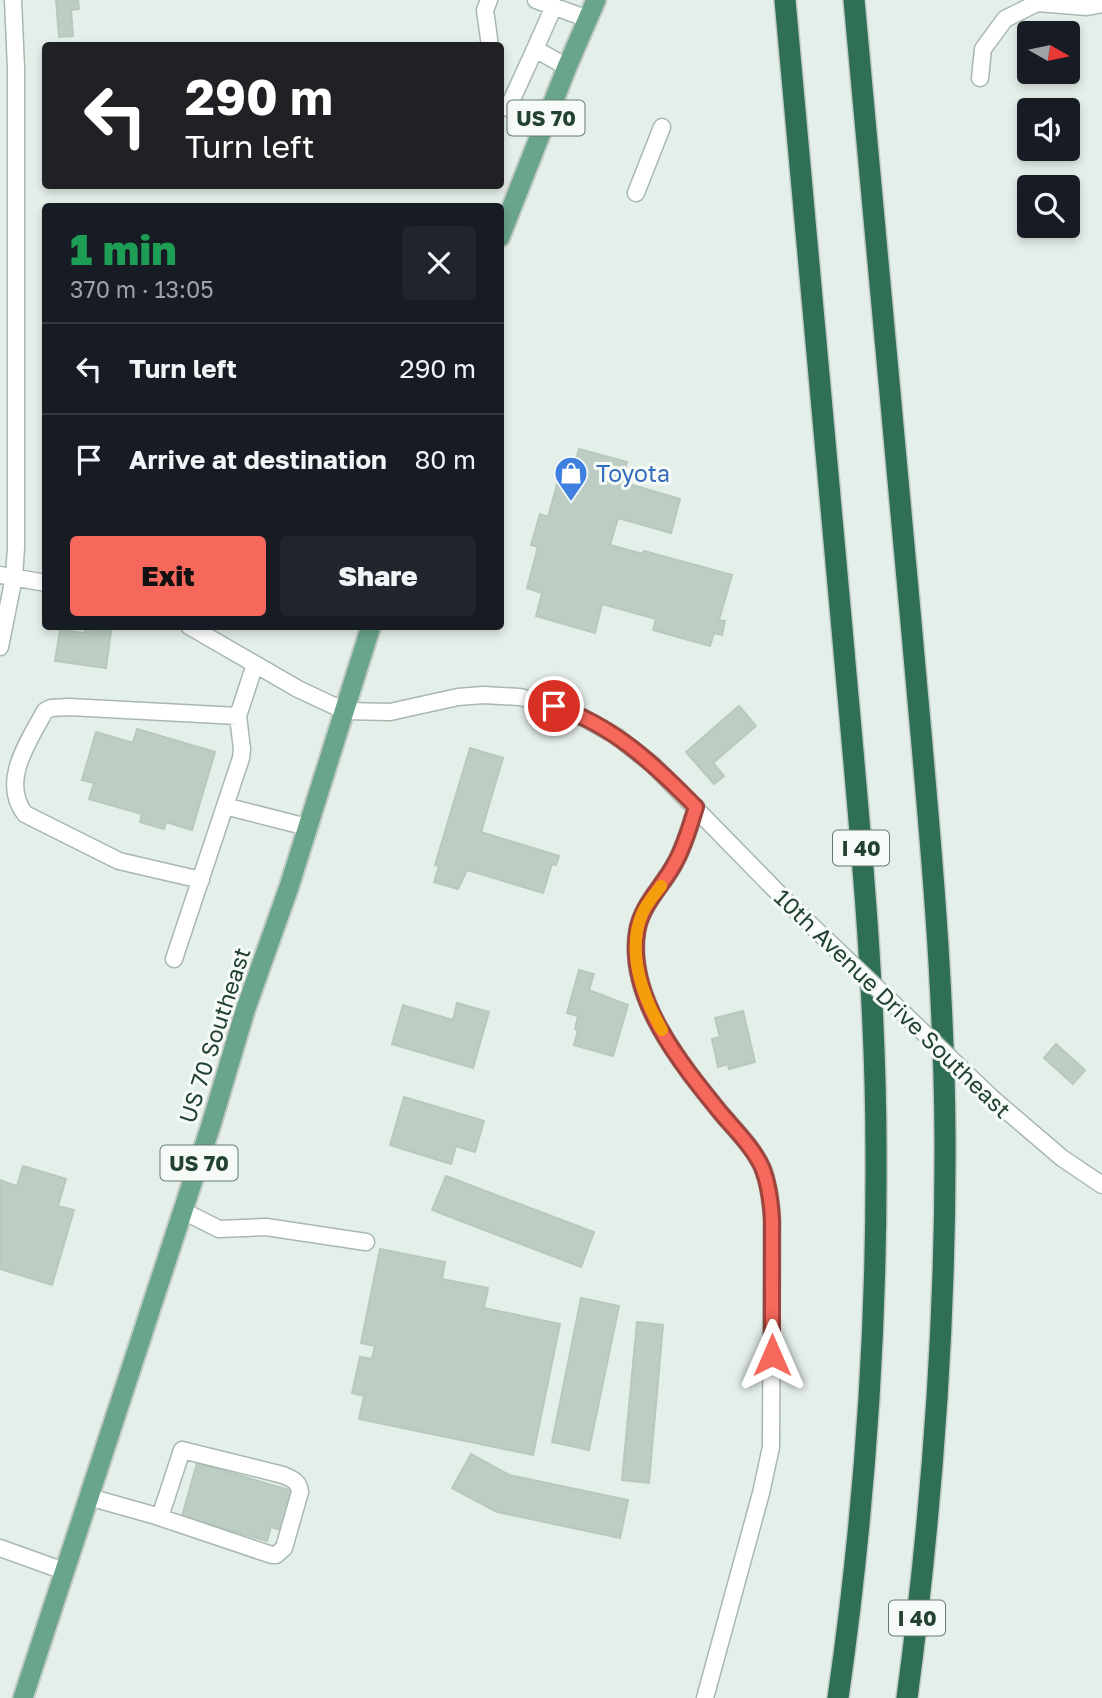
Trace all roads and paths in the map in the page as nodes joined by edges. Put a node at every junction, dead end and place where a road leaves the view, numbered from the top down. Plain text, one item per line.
1 (13, 0) edge
2 (489, 0) edge
3 (536, 0) edge
4 (596, 0) edge
5 (785, 0) edge
6 (854, 0) edge
7 (1102, 4) edge
8 (554, 6) junction
9 (588, 19) junction
10 (489, 42) edge
11 (535, 49) junction
12 (567, 67) junction
13 (980, 78) dead end
14 (504, 105) edge
15 (544, 125) junction
16 (662, 127) dead end
17 (636, 193) dead end
18 (504, 227) edge
19 (7, 576) edge
20 (42, 582) edge
21 (196, 630) edge
22 (370, 630) edge
23 (0, 647) edge
24 (255, 664) junction
25 (345, 711) junction
26 (238, 716) junction
27 (225, 806) junction
28 (696, 807) junction
29 (307, 827) junction
30 (201, 880) junction
31 (174, 959) dead end
32 (1102, 1185) edge
33 (183, 1211) junction
34 (366, 1242) dead end
35 (89, 1497) junction
36 (160, 1517) junction
37 (926, 1538) junction
38 (0, 1548) edge
39 (64, 1572) junction
40 (23, 1698) edge
41 (705, 1698) edge
42 (838, 1698) edge
43 (907, 1698) edge
44 (919, 1698) edge

1 - 19 street
2 - 10 street
3 - 8 street
4 - 9 main road, US 70
5 - 42 highway, I 40
6 - 37 highway, I 40
7 - 13 street
8 - 9 street
8 - 11 street
9 - 12 main road, US 70
11 - 12 street
11 - 14 street
12 - 15 main road, US 70
14 - 15 street
15 - 18 main road, US 70
16 - 17 street
19 - 20 street
19 - 23 street
21 - 24 street
22 - 25 main road, US 70 Southeast / US 70
24 - 25 street
24 - 26 street
25 - 28 street, 10th Avenue Drive Southeast
25 - 29 main road, US 70 Southeast / US 70
26 - 27 street
26 - 30 street
27 - 29 street
27 - 30 street
28 - 32 street, 10th Avenue Drive Southeast, bridge
28 - 41 street
29 - 33 main road, US 70 Southeast / US 70
30 - 31 street
33 - 34 street
33 - 35 main road, US 70 Southeast / US 70
35 - 36 street
35 - 39 main road, US 70 Southeast / US 70
36 - 36 street
37 - 43 highway, I 40
37 - 44 highway
38 - 39 street
39 - 40 main road, US 70 Southeast / US 70

